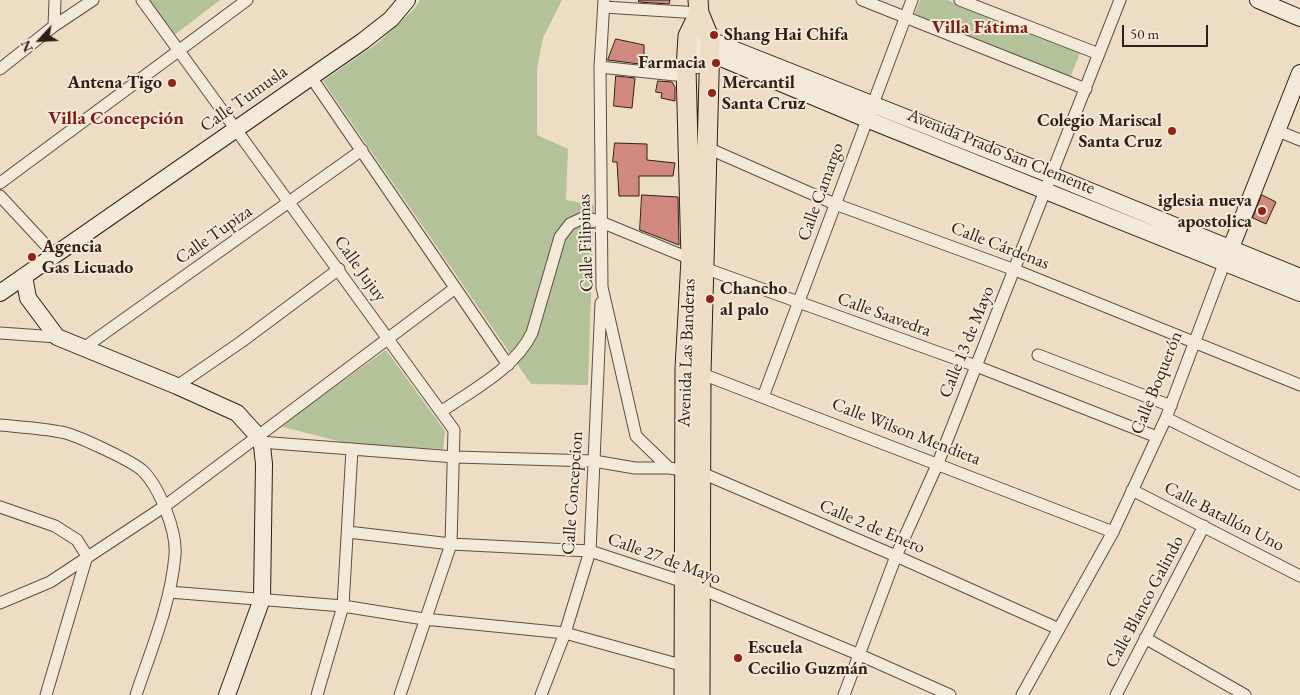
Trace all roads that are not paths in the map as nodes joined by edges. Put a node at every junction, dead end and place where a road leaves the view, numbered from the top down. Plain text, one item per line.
1 (55, 0) edge
2 (93, 0) edge
3 (142, 0) edge
4 (247, 0) edge
5 (407, 0) edge
6 (862, 0) edge
7 (912, 0) edge
8 (960, 0) edge
9 (1120, 0) edge
10 (1258, 0) edge
11 (604, 4) edge
12 (698, 6) edge
13 (905, 17) junction
14 (1300, 18) edge
15 (54, 26) junction
16 (177, 51) junction
17 (687, 51) junction
18 (709, 53) junction
19 (1099, 54) junction
20 (600, 67) junction
21 (0, 69) edge
22 (1300, 73) edge
23 (311, 77) junction
24 (1086, 89) junction
25 (869, 112) junction
26 (236, 129) junction
27 (1278, 131) junction
28 (1300, 140) edge
29 (687, 141) junction
30 (706, 148) junction
31 (362, 150) junction
32 (1051, 175) junction
33 (0, 183) edge
34 (1045, 190) junction
35 (0, 196) edge
36 (290, 202) junction
37 (835, 204) junction
38 (601, 222) junction
39 (54, 254) junction
40 (1227, 256) junction
41 (698, 264) junction
42 (339, 269) junction
43 (1015, 270) junction
44 (24, 276) junction
45 (1300, 277) edge
46 (602, 287) junction
47 (454, 288) junction
48 (0, 293) edge
49 (1300, 293) edge
50 (799, 303) junction
51 (0, 333) edge
52 (57, 337) junction
53 (388, 337) junction
54 (1196, 343) junction
55 (85, 347) junction
56 (1038, 355) dead end
57 (508, 365) junction
58 (976, 366) junction
59 (693, 371) junction
60 (1300, 385) edge
61 (177, 386) junction
62 (763, 397) junction
63 (1171, 406) junction
64 (442, 411) junction
65 (1166, 418) junction
66 (0, 426) edge
67 (1158, 437) junction
68 (258, 439) junction
69 (352, 449) junction
70 (454, 457) junction
71 (594, 462) junction
72 (938, 463) junction
73 (685, 470) junction
74 (1300, 484) edge
75 (1132, 490) junction
76 (165, 506) junction
77 (0, 507) edge
78 (1204, 526) junction
79 (348, 532) junction
80 (1114, 532) junction
81 (451, 544) junction
82 (590, 551) junction
83 (88, 556) junction
84 (896, 556) junction
85 (1300, 576) edge
86 (684, 582) junction
87 (701, 590) junction
88 (169, 592) junction
89 (262, 599) junction
90 (0, 603) edge
91 (343, 606) junction
92 (424, 619) junction
93 (1059, 630) junction
94 (565, 633) junction
95 (1145, 638) junction
96 (860, 655) junction
97 (692, 668) junction
98 (46, 695) edge
99 (136, 695) edge
100 (227, 695) edge
101 (316, 695) edge
102 (400, 695) edge
103 (541, 695) edge
104 (684, 695) edge
105 (700, 695) edge
106 (844, 695) edge
107 (950, 695) edge
108 (1022, 695) edge
109 (1116, 695) edge
110 (1245, 695) edge

1 - 15 street
2 - 15 street
3 - 16 street, Calle Jujuy
4 - 16 street
5 - 23 street, Calle Tumusla
6 - 13 street
7 - 13 street, Calle Camargo
8 - 19 street
9 - 19 street, Calle 13 de Mayo
10 - 14 street
11 - 12 street
11 - 20 street, Calle Filipinas
12 - 17 main road, Avenida Las Banderas
12 - 18 main road, Avenida Las Banderas
13 - 24 street
13 - 25 street, Calle Camargo
15 - 21 street
16 - 26 street, Calle Jujuy
16 - 33 street
17 - 18 street, Avenida Prado San Clemente
17 - 20 street
17 - 29 main road, Avenida Las Banderas
18 - 25 street, Avenida Prado San Clemente
18 - 30 main road, Avenida Las Banderas
19 - 24 street, Calle 13 de Mayo
20 - 38 street, Calle Filipinas
22 - 27 street, Calle Boquerón
23 - 26 street, Calle Tumusla
23 - 31 street
24 - 32 street, Calle 13 de Mayo
25 - 32 street, Avenida Prado San Clemente
25 - 34 street, Avenida Prado San Clemente
25 - 37 street, Calle Camargo
26 - 36 street, Calle Jujuy
26 - 39 street, Calle Tumusla
27 - 28 street
27 - 40 street, Calle Boquerón
29 - 30 street, Calle Cárdenas
29 - 41 main road, Avenida Las Banderas
30 - 37 street, Calle Cárdenas
30 - 41 main road, Avenida Las Banderas
31 - 36 street, Calle Tupiza
31 - 47 street
32 - 34 street, Calle 13 de Mayo
32 - 40 street, Avenida Prado San Clemente
34 - 40 street, Avenida Prado San Clemente
34 - 43 street, Calle 13 de Mayo
35 - 39 street
36 - 42 street, Calle Jujuy
36 - 55 street, Calle Tupiza
37 - 43 street, Calle Cárdenas
37 - 50 street, Calle Camargo
38 - 41 street, Calle Saavedra
38 - 46 street, Calle Filipinas
38 - 57 street, Calle Saavedra
39 - 44 street, Calle Tumusla
40 - 45 street, Avenida Prado San Clemente
40 - 49 street, Avenida Prado San Clemente
40 - 54 street, Calle Boquerón
41 - 50 street, Calle Saavedra
41 - 59 main road, Avenida Las Banderas
42 - 53 street, Calle Jujuy
42 - 61 street
43 - 54 street, Calle Cárdenas
43 - 58 street, Calle 13 de Mayo
44 - 48 street, Calle Tumusla
44 - 52 street
46 - 71 street, Calle Concepcion
46 - 73 street, Calle Filipinas
47 - 53 street
47 - 57 street
50 - 58 street, Calle Saavedra
50 - 62 street, Calle Camargo
51 - 52 street
52 - 55 street
53 - 64 street, Calle Jujuy
53 - 68 street
54 - 60 street, Calle Cárdenas
54 - 63 street, Calle Boquerón
55 - 61 street
56 - 63 street
57 - 64 street, Calle Saavedra
58 - 67 street, Calle Saavedra
58 - 72 street, Calle 13 de Mayo
59 - 62 street, Calle Wilson Mendieta
59 - 73 main road, Avenida Las Banderas
61 - 68 street
62 - 72 street, Calle Wilson Mendieta
63 - 65 street, Calle Boquerón
64 - 70 street, Calle Jujuy
65 - 67 street, Calle Boquerón
65 - 74 street
66 - 76 street
67 - 75 street, Calle Boquerón
68 - 69 street
68 - 76 street
68 - 89 street
69 - 70 street
69 - 79 street
70 - 71 street
70 - 81 street
71 - 73 street
71 - 82 street, Calle Concepcion
72 - 80 street, Calle Wilson Mendieta
72 - 84 street, Calle 13 de Mayo
73 - 84 street, Calle 2 de Enero
73 - 86 main road, Avenida Las Banderas
73 - 87 main road, Avenida Las Banderas
75 - 78 street, Calle Batallón Uno
75 - 80 street, Calle Boquerón
76 - 83 street
76 - 88 street
77 - 83 street
78 - 85 street, Calle Batallón Uno
78 - 95 street, Calle Blanco Galindo
79 - 81 street, Calle 27 de Mayo
79 - 91 street
80 - 93 street, Calle Boquerón
81 - 82 street, Calle 27 de Mayo
81 - 92 street
82 - 86 street, Calle 27 de Mayo
82 - 94 street, Calle Concepcion
83 - 90 street
83 - 98 street
84 - 93 street, Calle 2 de Enero
84 - 96 street, Calle 13 de Mayo
86 - 87 street, Calle 27 de Mayo
86 - 97 main road, Avenida Las Banderas
87 - 96 street, Calle 27 de Mayo
87 - 97 main road, Avenida Las Banderas
88 - 89 street
88 - 99 street
89 - 91 street
89 - 100 street
91 - 92 street
91 - 101 street
92 - 94 street
92 - 102 street
93 - 108 street, Calle Boquerón
94 - 97 street
94 - 103 street, Calle Concepcion
95 - 109 street, Calle Blanco Galindo
95 - 110 street
96 - 106 street, Calle 13 de Mayo
96 - 107 street, Calle 27 de Mayo
97 - 104 main road, Avenida Las Banderas
97 - 105 main road, Avenida Las Banderas

